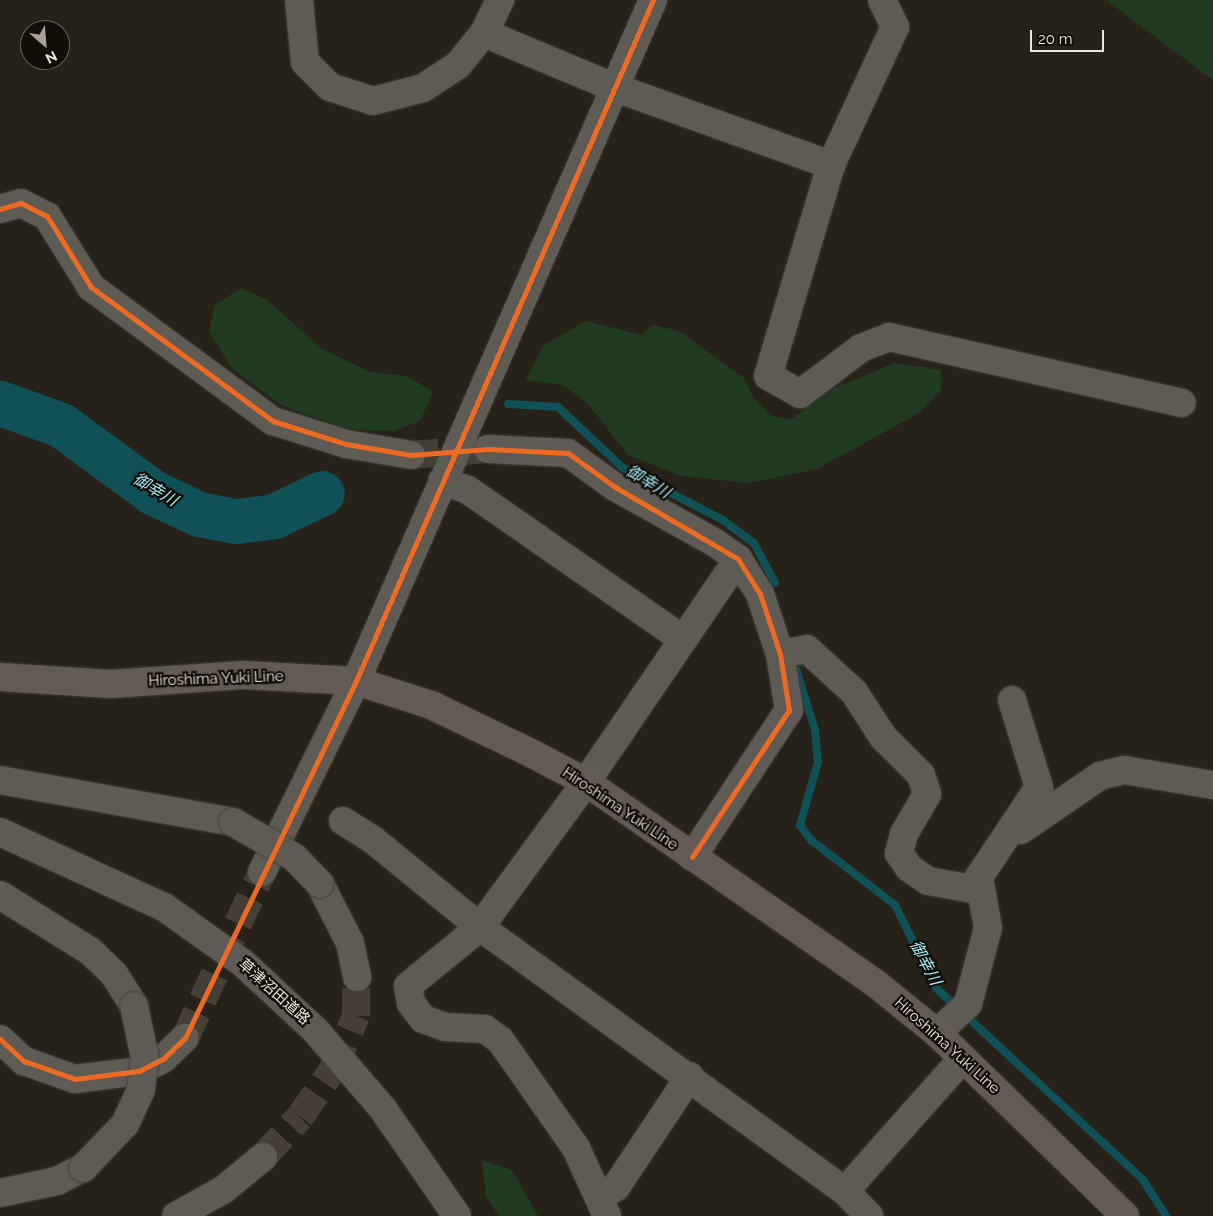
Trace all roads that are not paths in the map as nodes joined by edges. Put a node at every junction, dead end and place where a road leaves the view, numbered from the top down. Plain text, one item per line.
1 (299, 0) edge
2 (500, 0) edge
3 (653, 0) edge
4 (882, 0) edge
5 (484, 33) junction
6 (613, 87) junction
7 (831, 165) junction
8 (0, 209) edge
9 (1182, 403) dead end
10 (488, 448) tunnel mouth
11 (411, 455) tunnel mouth
12 (442, 481) junction
13 (738, 559) junction
14 (681, 638) junction
15 (780, 654) junction
16 (0, 677) edge
17 (356, 681) junction
18 (1012, 700) dead end
19 (0, 780) edge
20 (586, 782) junction
21 (1213, 785) edge
22 (343, 821) dead end
23 (0, 832) edge
24 (1009, 832) junction
25 (692, 857) junction
26 (262, 872) tunnel mouth
27 (978, 890) junction
28 (0, 895) edge
29 (480, 927) junction
30 (357, 977) tunnel mouth
31 (937, 1033) junction
32 (185, 1038) tunnel mouth
33 (0, 1039) edge
34 (962, 1059) junction
35 (690, 1076) junction
36 (263, 1157) tunnel mouth
37 (844, 1191) junction
38 (0, 1193) edge
39 (603, 1207) edge
40 (176, 1216) edge
41 (457, 1216) edge
42 (869, 1216) edge
43 (1125, 1216) edge

1 - 5 street
2 - 5 street
3 - 6 street
4 - 7 street
5 - 6 street
6 - 7 street
6 - 12 street
7 - 9 street
8 - 11 street
10 - 13 street
12 - 14 street
12 - 17 street
13 - 14 street
13 - 15 street
14 - 20 street
15 - 25 street
15 - 27 street
16 - 17 main road, Hiroshima Yuki Line
17 - 20 main road, Hiroshima Yuki Line
17 - 26 street
18 - 24 street
19 - 30 street, bridge
20 - 25 main road, Hiroshima Yuki Line
20 - 29 street
21 - 24 street
22 - 29 street
23 - 41 street, 草津沼田道路
24 - 27 street
25 - 31 main road, Hiroshima Yuki Line
27 - 31 street
28 - 38 street, bridge
29 - 35 street
29 - 39 street
31 - 34 main road, Hiroshima Yuki Line
32 - 33 street
34 - 37 street
34 - 43 main road, Hiroshima Yuki Line
35 - 37 street
35 - 39 street
36 - 40 street
37 - 42 street

